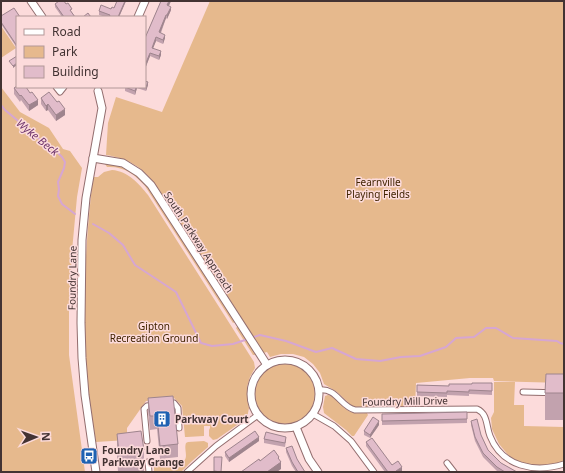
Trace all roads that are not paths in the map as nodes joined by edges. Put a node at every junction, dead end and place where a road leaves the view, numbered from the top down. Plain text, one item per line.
1 (31, 1) edge
2 (145, 1) edge
3 (41, 16) edge
4 (138, 16) edge
5 (57, 88) edge
6 (63, 88) edge
7 (98, 88) edge
8 (93, 158) junction
9 (267, 365) junction
10 (319, 390) junction
11 (523, 392) dead end
12 (564, 393) edge
13 (313, 414) junction
14 (258, 415) junction
15 (296, 427) junction
16 (179, 428) dead end
17 (147, 441) dead end
18 (148, 462) dead end
19 (448, 463) dead end
20 (564, 464) edge
21 (96, 472) edge
22 (149, 472) edge
23 (187, 472) edge
24 (318, 472) edge
25 (374, 472) edge
26 (454, 472) edge
27 (542, 472) edge

1 - 3 street
2 - 4 street
5 - 6 street
7 - 8 street, Foundry Lane
8 - 9 street, South Parkway Approach
8 - 21 street, Foundry Lane
9 - 10 street
9 - 14 street
10 - 13 street
10 - 27 street, Foundry Mill Drive
11 - 12 street
13 - 15 street
13 - 25 street
14 - 15 street
14 - 23 street
15 - 24 street
16 - 17 street
18 - 22 street
19 - 26 street
20 - 27 street

